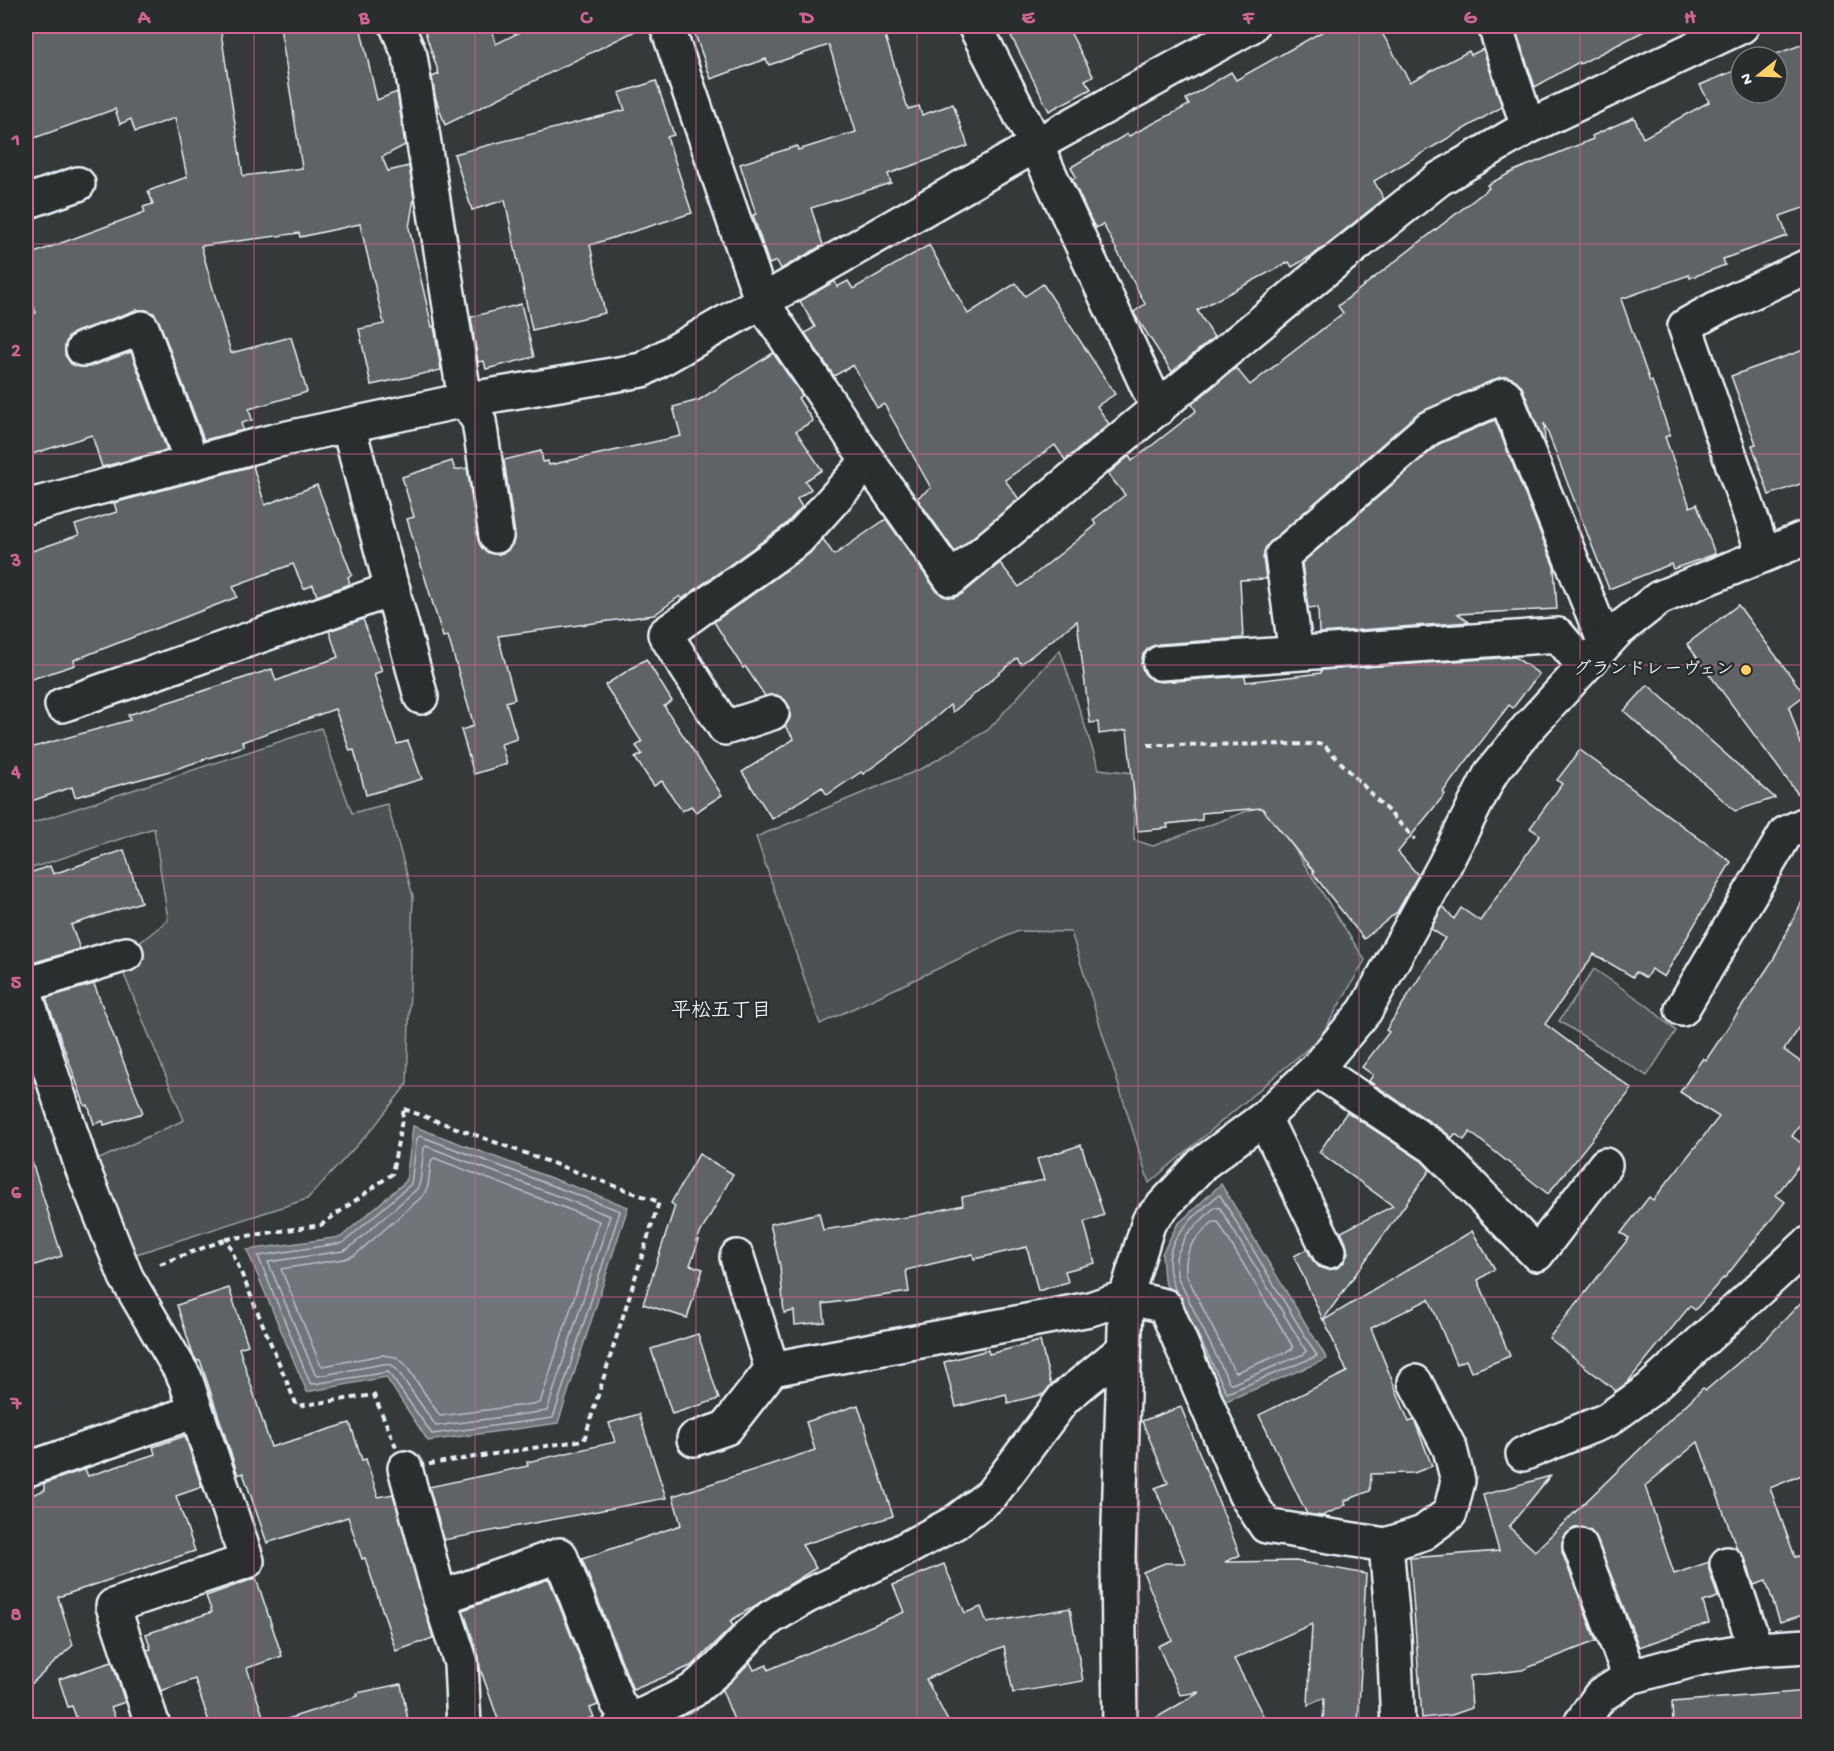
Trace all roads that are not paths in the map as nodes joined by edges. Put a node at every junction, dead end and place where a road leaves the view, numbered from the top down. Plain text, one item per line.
1 (397, 26) edge
2 (667, 26) edge
3 (975, 26) edge
4 (1251, 26) edge
5 (1495, 26) edge
6 (1742, 26) edge
7 (1528, 127) junction
8 (1036, 145) junction
9 (78, 184) dead end
10 (26, 202) edge
11 (1809, 266) edge
12 (762, 302) junction
13 (83, 349) dead end
14 (465, 400) junction
15 (1158, 409) junction
16 (348, 425) junction
17 (868, 461) junction
18 (192, 463) junction
19 (26, 507) edge
20 (496, 536) dead end
21 (1809, 537) edge
22 (1764, 555) junction
23 (393, 590) junction
24 (1296, 653) junction
25 (1594, 655) junction
26 (1160, 663) dead end
27 (421, 697) dead end
28 (62, 705) dead end
29 (772, 713) dead end
30 (1809, 823) edge
31 (126, 954) dead end
32 (26, 985) edge
33 (26, 996) edge
34 (1682, 1009) dead end
35 (1316, 1069) junction
36 (1264, 1118) junction
37 (1605, 1165) dead end
38 (1807, 1249) edge
39 (1329, 1251) dead end
40 (737, 1257) dead end
41 (1126, 1297) junction
42 (1124, 1349) junction
43 (772, 1369) junction
44 (1415, 1382) dead end
45 (196, 1411) junction
46 (694, 1439) dead end
47 (1523, 1454) dead end
48 (405, 1468) road end
49 (27, 1469) dead end
50 (1386, 1545) junction
51 (1580, 1546) dead end
52 (1727, 1564) dead end
53 (440, 1598) junction
54 (1809, 1646) edge
55 (1756, 1649) junction
56 (1630, 1677) junction
57 (625, 1723) edge
58 (153, 1725) edge
59 (464, 1725) edge
60 (1120, 1725) edge
61 (1398, 1725) edge
62 (1579, 1725) edge

1 - 14 street
2 - 12 street
3 - 8 street
4 - 8 street
5 - 7 street
6 - 7 street
7 - 15 street
8 - 12 street
8 - 15 street
9 - 10 street
11 - 22 street
12 - 14 street
12 - 17 street
13 - 18 street
14 - 16 street
14 - 20 street
15 - 17 street
16 - 18 street
16 - 23 street
17 - 29 street
18 - 19 street
21 - 22 street
22 - 25 street
23 - 27 street
23 - 28 street
24 - 25 street
24 - 25 street
24 - 26 street
25 - 35 street
30 - 34 street
31 - 32 street
33 - 45 street
35 - 36 street
35 - 37 street
36 - 39 street
36 - 41 street
38 - 47 street
40 - 43 street
41 - 42 street
41 - 43 street
41 - 50 street
42 - 57 street
42 - 60 street
43 - 46 street
44 - 50 street
45 - 49 street
45 - 58 street
48 - 53 street
50 - 61 street
51 - 56 street
52 - 55 street
53 - 57 street
53 - 59 street
54 - 55 street
55 - 56 street
56 - 62 street

